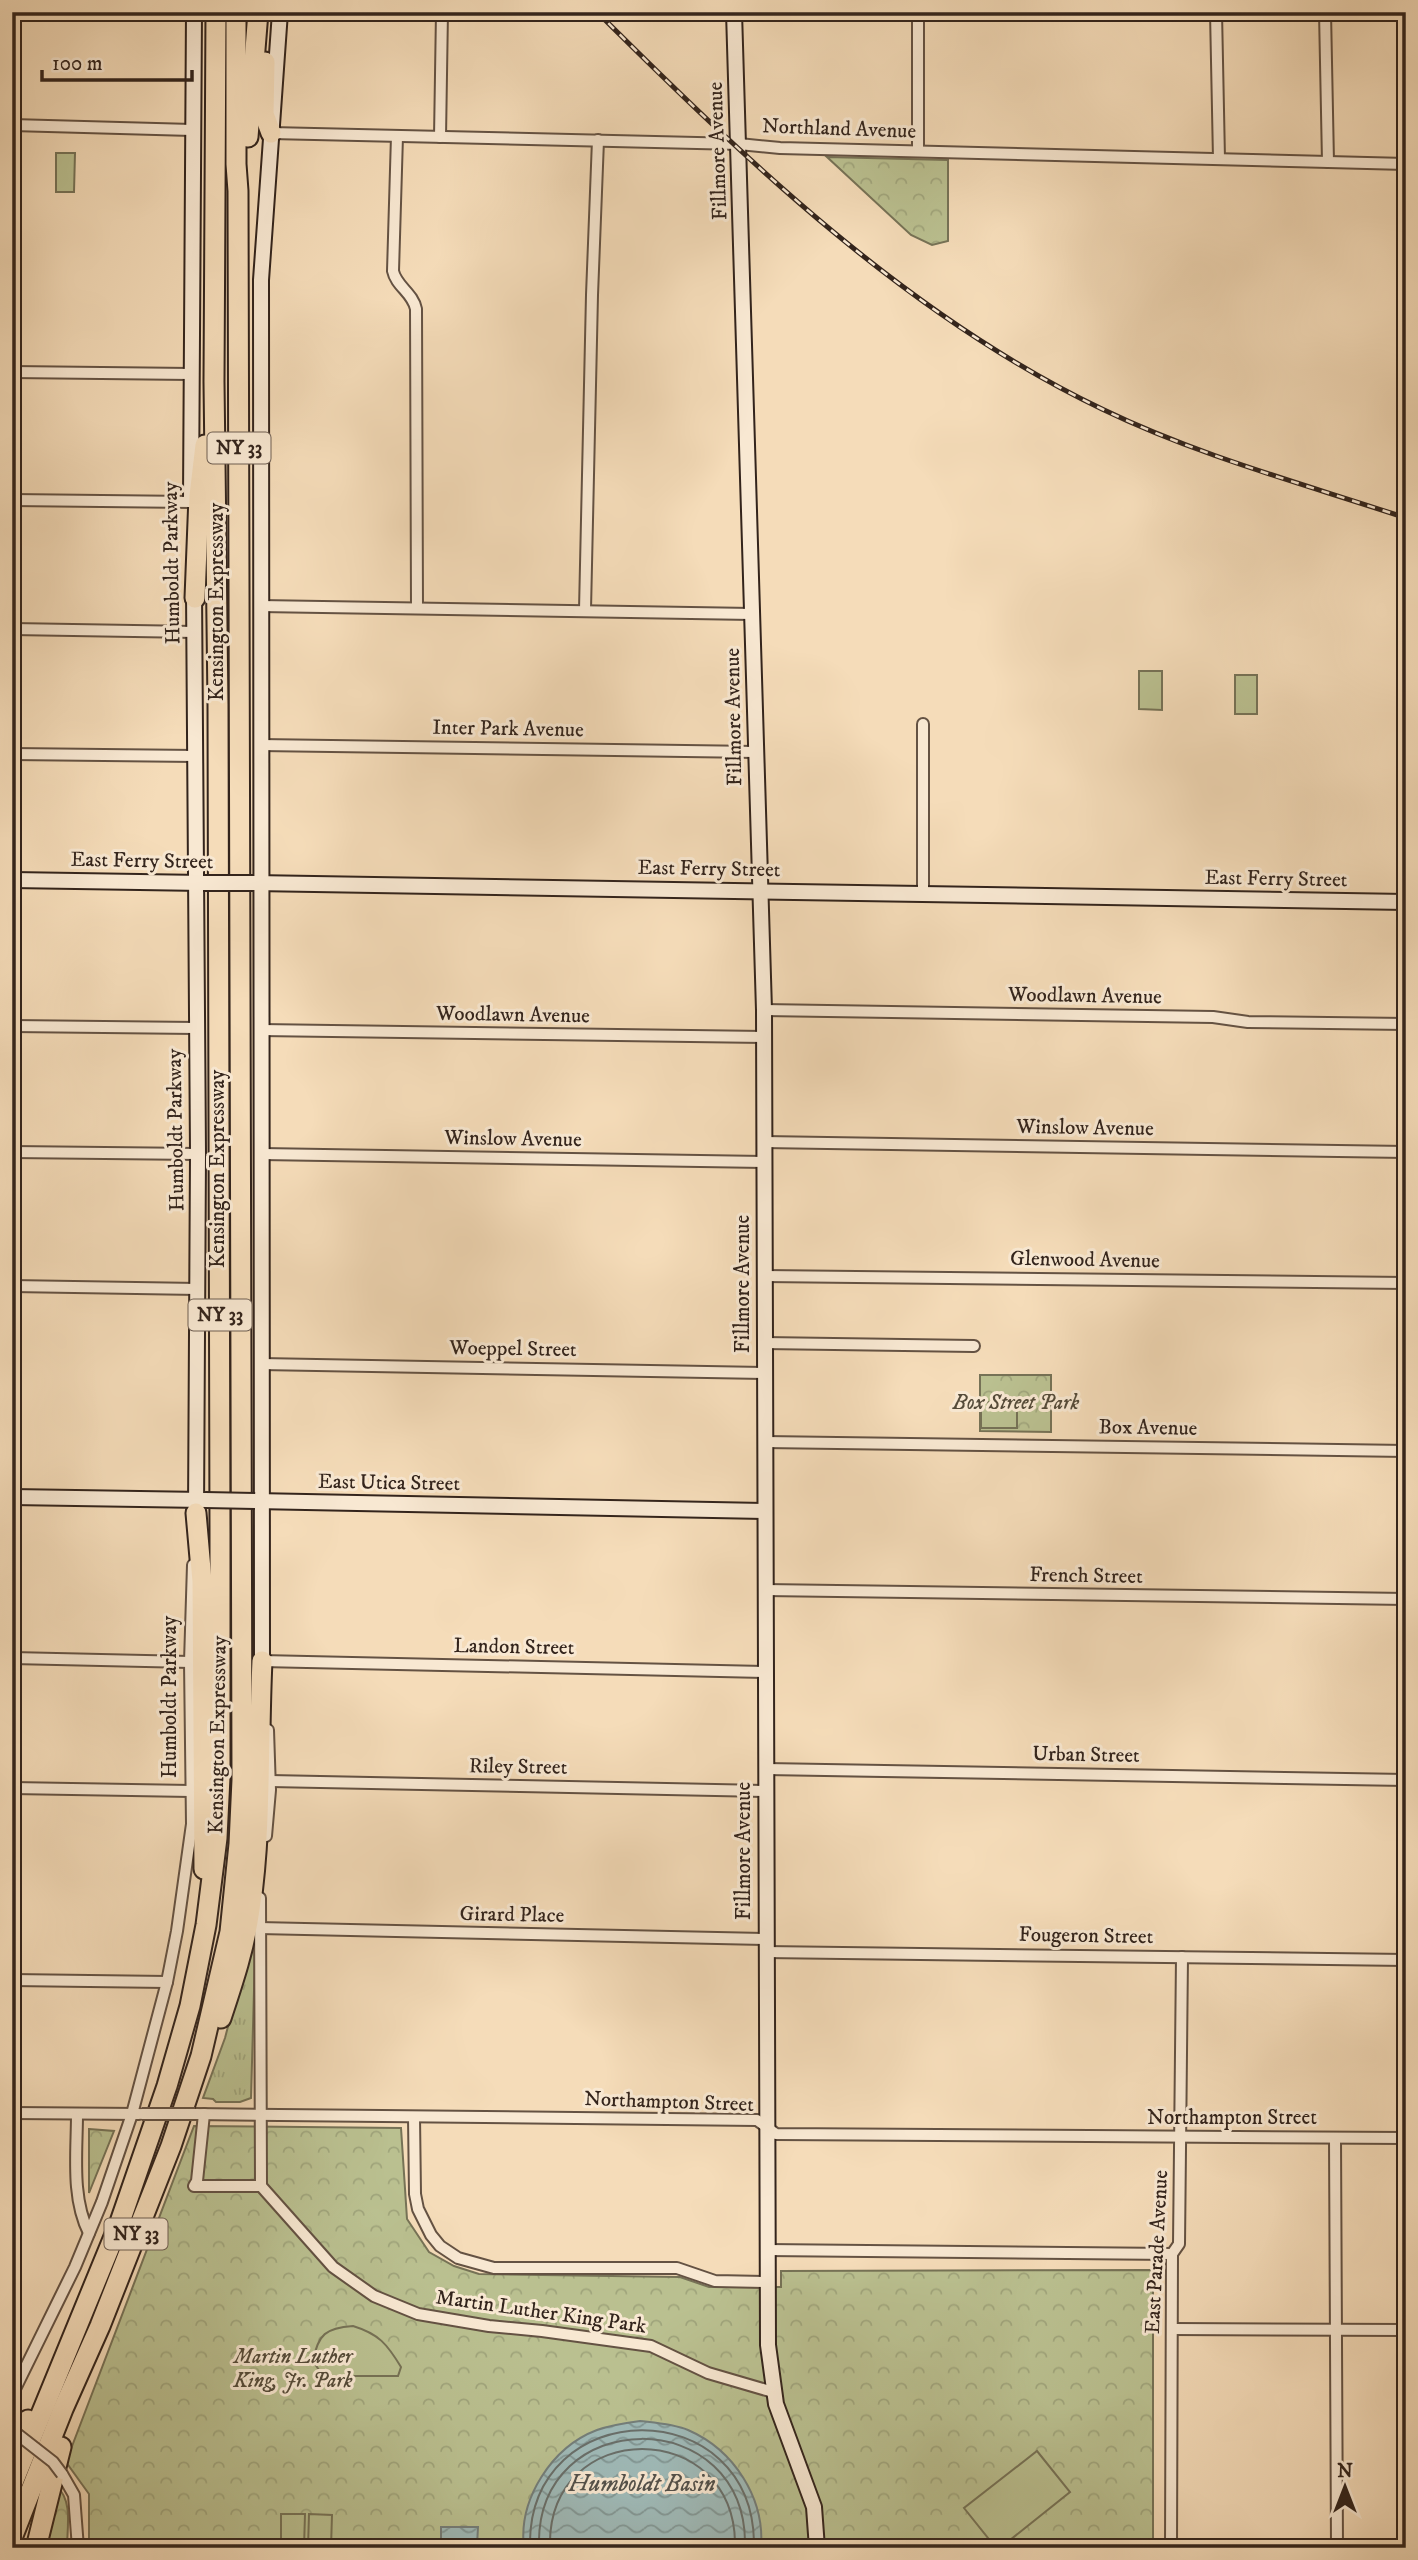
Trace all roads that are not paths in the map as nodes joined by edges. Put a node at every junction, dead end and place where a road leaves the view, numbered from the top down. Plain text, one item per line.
1 (194, 12) edge
2 (216, 12) edge
3 (236, 12) edge
4 (258, 12) edge
5 (265, 12) edge
6 (280, 12) edge
7 (442, 12) edge
8 (734, 12) edge
9 (918, 12) edge
10 (1216, 12) edge
11 (1325, 12) edge
12 (12, 125) edge
13 (192, 130) junction
14 (271, 133) junction
15 (397, 136) junction
16 (440, 137) junction
17 (598, 141) junction
18 (739, 144) junction
19 (918, 151) junction
20 (1219, 159) junction
21 (1328, 162) junction
22 (1406, 164) edge
23 (239, 191) junction
24 (12, 372) edge
25 (191, 374) junction
26 (214, 382) junction
27 (12, 500) edge
28 (191, 502) junction
29 (195, 598) junction
30 (260, 606) junction
31 (417, 607) junction
32 (585, 611) junction
33 (752, 614) junction
34 (12, 629) edge
35 (195, 632) junction
36 (923, 724) dead end
37 (260, 745) junction
38 (756, 752) junction
39 (12, 754) edge
40 (196, 756) junction
41 (12, 880) edge
42 (199, 883) junction
43 (256, 883) junction
44 (760, 891) junction
45 (923, 894) junction
46 (1406, 902) edge
47 (764, 1010) junction
48 (1406, 1024) edge
49 (12, 1026) edge
50 (196, 1028) junction
51 (261, 1030) junction
52 (764, 1037) junction
53 (764, 1142) junction
54 (12, 1152) edge
55 (1406, 1152) edge
56 (198, 1154) junction
57 (262, 1154) junction
58 (764, 1162) junction
59 (764, 1276) junction
60 (1406, 1283) edge
61 (13, 1286) edge
62 (198, 1289) junction
63 (764, 1343) junction
64 (974, 1346) dead end
65 (261, 1364) junction
66 (764, 1373) junction
67 (765, 1442) junction
68 (1406, 1451) edge
69 (13, 1497) edge
70 (258, 1501) junction
71 (199, 1504) junction
72 (765, 1511) junction
73 (765, 1590) junction
74 (1406, 1599) edge
75 (12, 1658) edge
76 (262, 1661) junction
77 (190, 1662) junction
78 (766, 1672) junction
79 (766, 1769) junction
80 (1406, 1780) edge
81 (270, 1781) junction
82 (12, 1788) edge
83 (191, 1791) junction
84 (766, 1791) junction
85 (206, 1924) junction
86 (259, 1928) junction
87 (765, 1946) junction
88 (1182, 1957) junction
89 (1406, 1960) edge
90 (12, 1980) edge
91 (167, 1982) junction
92 (201, 2056) junction
93 (12, 2113) edge
94 (77, 2114) junction
95 (137, 2114) junction
96 (199, 2114) junction
97 (262, 2116) junction
98 (414, 2117) junction
99 (766, 2127) junction
100 (1181, 2137) junction
101 (1335, 2138) junction
102 (1406, 2138) edge
103 (261, 2186) junction
104 (89, 2233) junction
105 (767, 2250) junction
106 (1172, 2254) junction
107 (767, 2282) junction
108 (1172, 2329) junction
109 (1336, 2330) junction
110 (1406, 2330) edge
111 (62, 2362) junction
112 (773, 2392) junction
113 (12, 2395) edge
114 (63, 2409) junction
115 (15, 2438) edge
116 (12, 2485) edge
117 (12, 2538) edge
118 (36, 2548) edge
119 (78, 2548) edge
120 (817, 2548) edge
121 (1171, 2548) edge
122 (1337, 2548) edge

1 - 13 street, Humboldt Parkway
2 - 26 highway, Kensington Expressway / NY 33
3 - 23 highway, Kensington Expressway / NY 33
4 - 23 highway
5 - 14 highway
6 - 14 street
7 - 16 street
8 - 18 street, Fillmore Avenue
9 - 19 street
10 - 20 street
11 - 21 street
12 - 13 street
13 - 25 street, Humboldt Parkway
14 - 15 street, Northland Avenue
14 - 30 street
15 - 16 street, Northland Avenue
15 - 31 street
16 - 17 street, Northland Avenue
17 - 18 street, Northland Avenue
17 - 32 street
18 - 19 street, Northland Avenue
18 - 33 street, Fillmore Avenue
19 - 20 street, Northland Avenue
20 - 21 street, Northland Avenue
21 - 22 street, Northland Avenue
23 - 92 highway, Kensington Expressway / NY 33
24 - 25 street
25 - 28 street, Humboldt Parkway
26 - 29 highway
26 - 85 highway, Kensington Expressway / NY 33
27 - 28 street
28 - 29 street, Humboldt Parkway
29 - 35 street, Humboldt Parkway
30 - 31 street
30 - 37 street
31 - 32 street
32 - 33 street
33 - 38 street, Fillmore Avenue
34 - 35 street
35 - 40 street, Humboldt Parkway
36 - 45 street
37 - 38 street, Inter Park Avenue
37 - 43 street
38 - 44 street, Fillmore Avenue
39 - 40 street
40 - 42 street, Humboldt Parkway
41 - 42 street, East Ferry Street
42 - 43 street, East Ferry Street, bridge
42 - 50 street, Humboldt Parkway
43 - 44 street, East Ferry Street
43 - 51 street
44 - 45 street, East Ferry Street
44 - 47 street, Fillmore Avenue
45 - 46 street, East Ferry Street
47 - 48 street, Woodlawn Avenue
47 - 52 street, Fillmore Avenue
49 - 50 street
50 - 56 street, Humboldt Parkway
51 - 52 street, Woodlawn Avenue
51 - 57 street
52 - 53 street, Fillmore Avenue
53 - 55 street, Winslow Avenue
53 - 58 street, Fillmore Avenue
54 - 56 street
56 - 62 street, Humboldt Parkway
57 - 58 street, Winslow Avenue
57 - 65 street
58 - 59 street, Fillmore Avenue
59 - 60 street, Glenwood Avenue
59 - 63 street, Fillmore Avenue
61 - 62 street
61 - 69 street
62 - 71 street, Humboldt Parkway
63 - 64 street
63 - 66 street, Fillmore Avenue
65 - 66 street, Woeppel Street
65 - 70 street
66 - 67 street, Fillmore Avenue
67 - 68 street, Box Avenue
67 - 72 street, Fillmore Avenue
69 - 71 street, East Utica Street
70 - 71 street, East Utica Street, bridge
70 - 72 street, East Utica Street
70 - 76 street
71 - 77 street, Humboldt Parkway
71 - 85 highway
72 - 73 street, Fillmore Avenue
73 - 74 street, French Street
73 - 78 street, Fillmore Avenue
75 - 77 street
76 - 78 street, Landon Street
76 - 81 street
76 - 92 highway
77 - 83 street, Humboldt Parkway
78 - 79 street, Fillmore Avenue
79 - 80 street, Urban Street
79 - 84 street, Fillmore Avenue
81 - 84 street, Riley Street
81 - 86 street
82 - 83 street
83 - 91 street, Humboldt Parkway
84 - 87 street, Fillmore Avenue
85 - 111 highway, Kensington Expressway / NY 33
86 - 87 street, Girard Place
86 - 97 street
87 - 88 street, Fougeron Street
87 - 99 street, Fillmore Avenue
88 - 89 street, Fougeron Street
88 - 100 street, East Parade Avenue
90 - 91 street
91 - 95 street, Humboldt Parkway
92 - 114 highway, Kensington Expressway / NY 33
93 - 94 street, Northampton Street
94 - 95 street, Northampton Street
94 - 104 street
95 - 96 street, Northampton Street, bridge
95 - 104 street, Humboldt Parkway
96 - 97 street, Northampton Street
96 - 103 street
97 - 98 street, Northampton Street
97 - 103 street
98 - 99 street, Northampton Street
98 - 107 street
99 - 100 street, Northampton Street
99 - 105 street, Fillmore Avenue
100 - 101 street, Northampton Street
100 - 106 street, East Parade Avenue
101 - 102 street, Northampton Street
101 - 109 street
103 - 112 street, Martin Luther King Park
104 - 113 street, Humboldt Parkway
105 - 106 street
105 - 107 street, Fillmore Avenue
106 - 108 street, East Parade Avenue
107 - 112 street, Fillmore Avenue
108 - 109 street
108 - 121 street, East Parade Avenue
109 - 110 street
109 - 122 street
111 - 115 highway
111 - 116 highway, Kensington Expressway / NY 33
112 - 120 street, Fillmore Avenue
114 - 117 highway, Kensington Expressway / NY 33
114 - 118 highway
115 - 119 street, bridge

